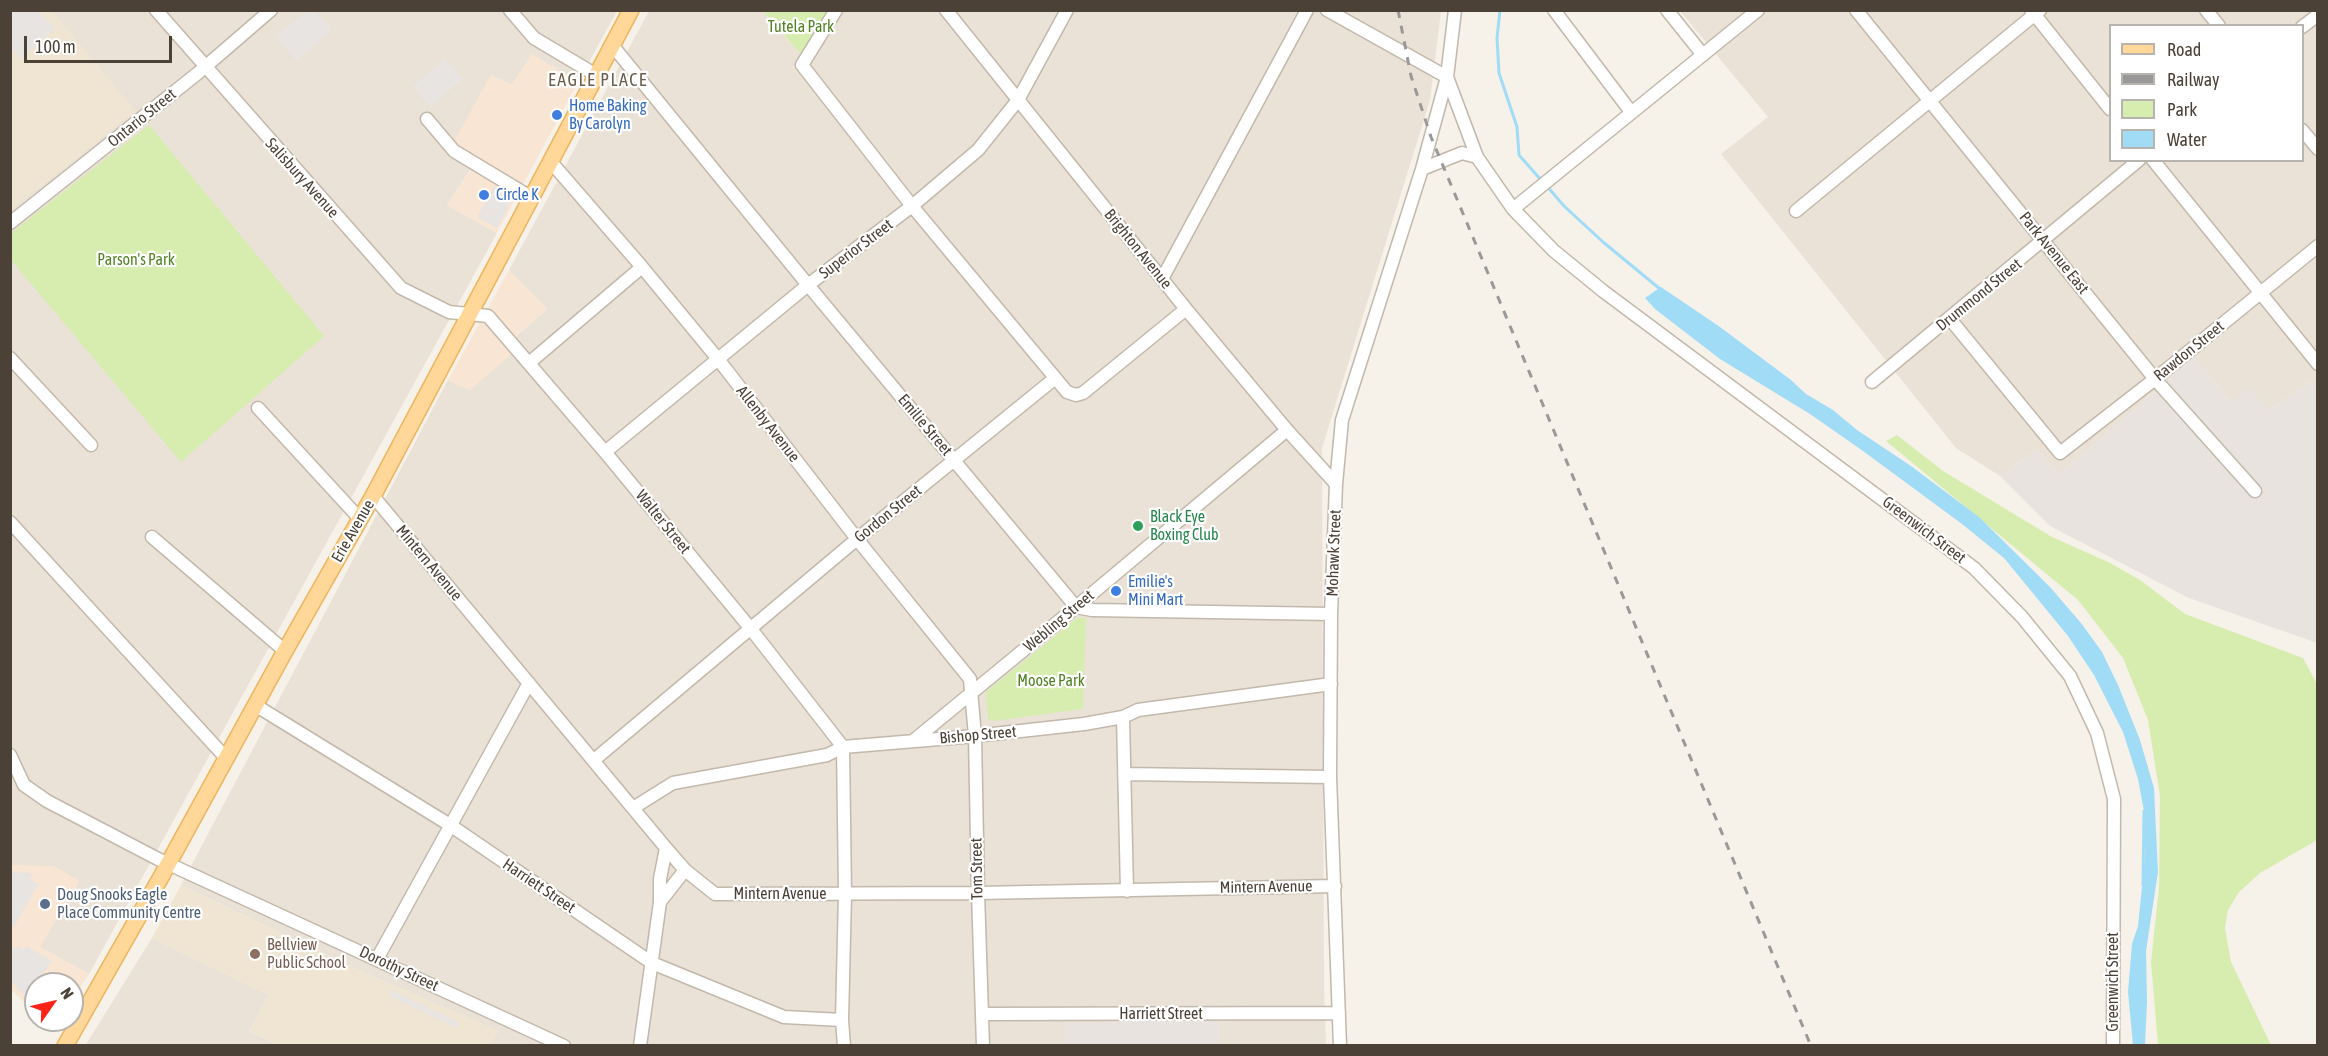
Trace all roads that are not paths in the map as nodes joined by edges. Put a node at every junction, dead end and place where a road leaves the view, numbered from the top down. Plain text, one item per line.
1 (156, 10) edge
2 (271, 10) edge
3 (510, 10) edge
4 (631, 10) edge
5 (836, 10) edge
6 (946, 10) edge
7 (1067, 10) edge
8 (1307, 10) edge
9 (1327, 10) edge
10 (1455, 10) edge
11 (1554, 10) edge
12 (1667, 10) edge
13 (1758, 10) edge
14 (1856, 10) edge
15 (2206, 10) edge
16 (2035, 12) edge
17 (2318, 15) edge
18 (1348, 16) edge
19 (2216, 24) edge
20 (2304, 26) edge
21 (612, 45) junction
22 (1703, 55) junction
23 (204, 68) junction
24 (596, 75) junction
25 (1447, 77) junction
26 (1018, 100) junction
27 (1932, 101) junction
28 (2109, 108) edge
29 (1631, 111) junction
30 (427, 119) dead end
31 (2304, 132) edge
32 (2318, 148) edge
33 (1478, 157) junction
34 (551, 162) junction
35 (2137, 162) edge
36 (2155, 162) edge
37 (1422, 169) junction
38 (532, 198) junction
39 (912, 206) junction
40 (1517, 206) junction
41 (1796, 211) dead end
42 (10, 223) edge
43 (2044, 241) junction
44 (2318, 246) edge
45 (642, 267) junction
46 (1162, 279) junction
47 (808, 285) junction
48 (2260, 293) junction
49 (1186, 309) junction
50 (470, 313) junction
51 (1950, 319) junction
52 (10, 358) edge
53 (718, 359) junction
54 (529, 363) junction
55 (2318, 364) edge
56 (1054, 379) junction
57 (2155, 379) junction
58 (1872, 382) dead end
59 (258, 408) dead end
60 (1287, 430) junction
61 (91, 445) dead end
62 (605, 452) junction
63 (955, 461) junction
64 (1336, 484) junction
65 (2255, 491) dead end
66 (373, 496) junction
67 (360, 519) junction
68 (12, 528) edge
69 (152, 537) dead end
70 (857, 539) junction
71 (1077, 607) junction
72 (1331, 614) junction
73 (751, 629) junction
74 (285, 651) junction
75 (529, 683) junction
76 (1331, 684) junction
77 (972, 693) junction
78 (255, 705) junction
79 (1123, 717) junction
80 (975, 736) junction
81 (913, 741) junction
82 (843, 747) junction
83 (10, 755) edge
84 (226, 758) junction
85 (594, 760) junction
86 (1124, 774) junction
87 (1330, 777) junction
88 (633, 808) junction
89 (450, 825) junction
90 (666, 848) junction
91 (168, 864) junction
92 (685, 870) junction
93 (1335, 886) junction
94 (1127, 891) junction
95 (978, 893) junction
96 (845, 894) junction
97 (660, 902) junction
98 (377, 959) junction
99 (652, 963) junction
100 (1339, 1013) junction
101 (983, 1014) junction
102 (842, 1020) junction
103 (65, 1046) edge
104 (564, 1046) edge
105 (640, 1046) edge
106 (844, 1046) edge
107 (983, 1046) edge
108 (1340, 1046) edge
109 (2113, 1046) edge

1 - 23 street, Salisbury Avenue
2 - 23 street, Ontario Street
3 - 24 street
4 - 21 main road, Erie Avenue
5 - 39 street
6 - 26 street, Brighton Avenue
7 - 26 street, Superior Street
8 - 46 street
9 - 18 street
10 - 25 street, Greenwich Street
11 - 29 street
12 - 22 street
13 - 22 street
14 - 27 street, Park Avenue East
15 - 19 street
16 - 27 street
16 - 28 street
17 - 20 street
18 - 25 street
21 - 24 main road, Erie Avenue
21 - 47 street, Emilie Street
22 - 29 street
23 - 42 street, Ontario Street
23 - 50 street, Salisbury Avenue
24 - 34 main road, Erie Avenue
25 - 33 street, Greenwich Street
25 - 37 street, Mohawk Street
26 - 39 street, Superior Street
26 - 46 street, Brighton Avenue
27 - 41 street
27 - 43 street, Park Avenue East
29 - 40 street
30 - 38 street
31 - 32 street
33 - 37 street
33 - 40 street, Greenwich Street
34 - 38 main road, Erie Avenue
34 - 45 street, Allenby Avenue
35 - 43 street, Drummond Street
36 - 48 street
37 - 64 street, Mohawk Street
38 - 50 main road, Erie Avenue
39 - 47 street, Superior Street
39 - 56 street
40 - 109 street, Greenwich Street
43 - 51 street, Drummond Street
43 - 57 street, Park Avenue East
44 - 48 street, Rawdon Street
45 - 53 street, Allenby Avenue
45 - 54 street
46 - 49 street, Brighton Avenue
47 - 53 street, Superior Street
47 - 63 street, Emilie Street
48 - 55 street
48 - 57 street, Rawdon Street
49 - 56 street
49 - 60 street, Brighton Avenue
50 - 54 street, Walter Street
50 - 66 main road, Erie Avenue
51 - 57 street, Rawdon Street
51 - 58 street, Drummond Street
52 - 61 street
53 - 62 street, Superior Street
53 - 70 street, Allenby Avenue
54 - 62 street, Walter Street
56 - 63 street, Gordon Street
57 - 65 street, Park Avenue East
59 - 67 street
60 - 64 street, Brighton Avenue
60 - 71 street, Webling Street
62 - 73 street, Walter Street
63 - 70 street, Gordon Street
63 - 71 street, Emilie Street
64 - 72 street, Mohawk Street
66 - 67 main road, Erie Avenue
66 - 75 street, Mintern Avenue
67 - 74 main road, Erie Avenue
68 - 84 street
69 - 74 street
70 - 73 street, Gordon Street
70 - 77 street, Allenby Avenue
71 - 72 street
71 - 77 street, Webling Street
72 - 76 street, Mohawk Street
73 - 82 street, Walter Street
73 - 85 street, Gordon Street
74 - 78 main road, Erie Avenue
75 - 85 street, Mintern Avenue
75 - 89 street
76 - 79 street, Bishop Street
76 - 87 street, Mohawk Street
77 - 80 street, Tom Street
77 - 81 street, Webling Street
78 - 84 main road, Erie Avenue
78 - 89 street, Harriett Street
79 - 80 street, Bishop Street
79 - 86 street
80 - 81 street, Bishop Street
80 - 95 street, Tom Street
81 - 82 street, Bishop Street
82 - 88 street, Bishop Street
82 - 96 street
83 - 91 street, Dorothy Street
84 - 91 main road, Erie Avenue
85 - 88 street, Mintern Avenue
86 - 87 street
86 - 94 street
87 - 93 street, Mohawk Street
88 - 90 street, Mintern Avenue
89 - 98 street
89 - 99 street, Harriett Street
90 - 92 street, Mintern Avenue
90 - 97 street
91 - 98 street, Dorothy Street
91 - 103 main road, Erie Avenue
92 - 96 street, Mintern Avenue
92 - 97 street
93 - 94 street, Mintern Avenue
93 - 100 street, Mohawk Street
94 - 95 street, Mintern Avenue
95 - 96 street, Mintern Avenue
95 - 101 street, Tom Street
96 - 102 street
97 - 99 street
98 - 104 street, Dorothy Street
99 - 102 street, Harriett Street
99 - 105 street
100 - 101 street, Harriett Street
100 - 108 street, Mohawk Street
101 - 107 street, Tom Street
102 - 106 street

